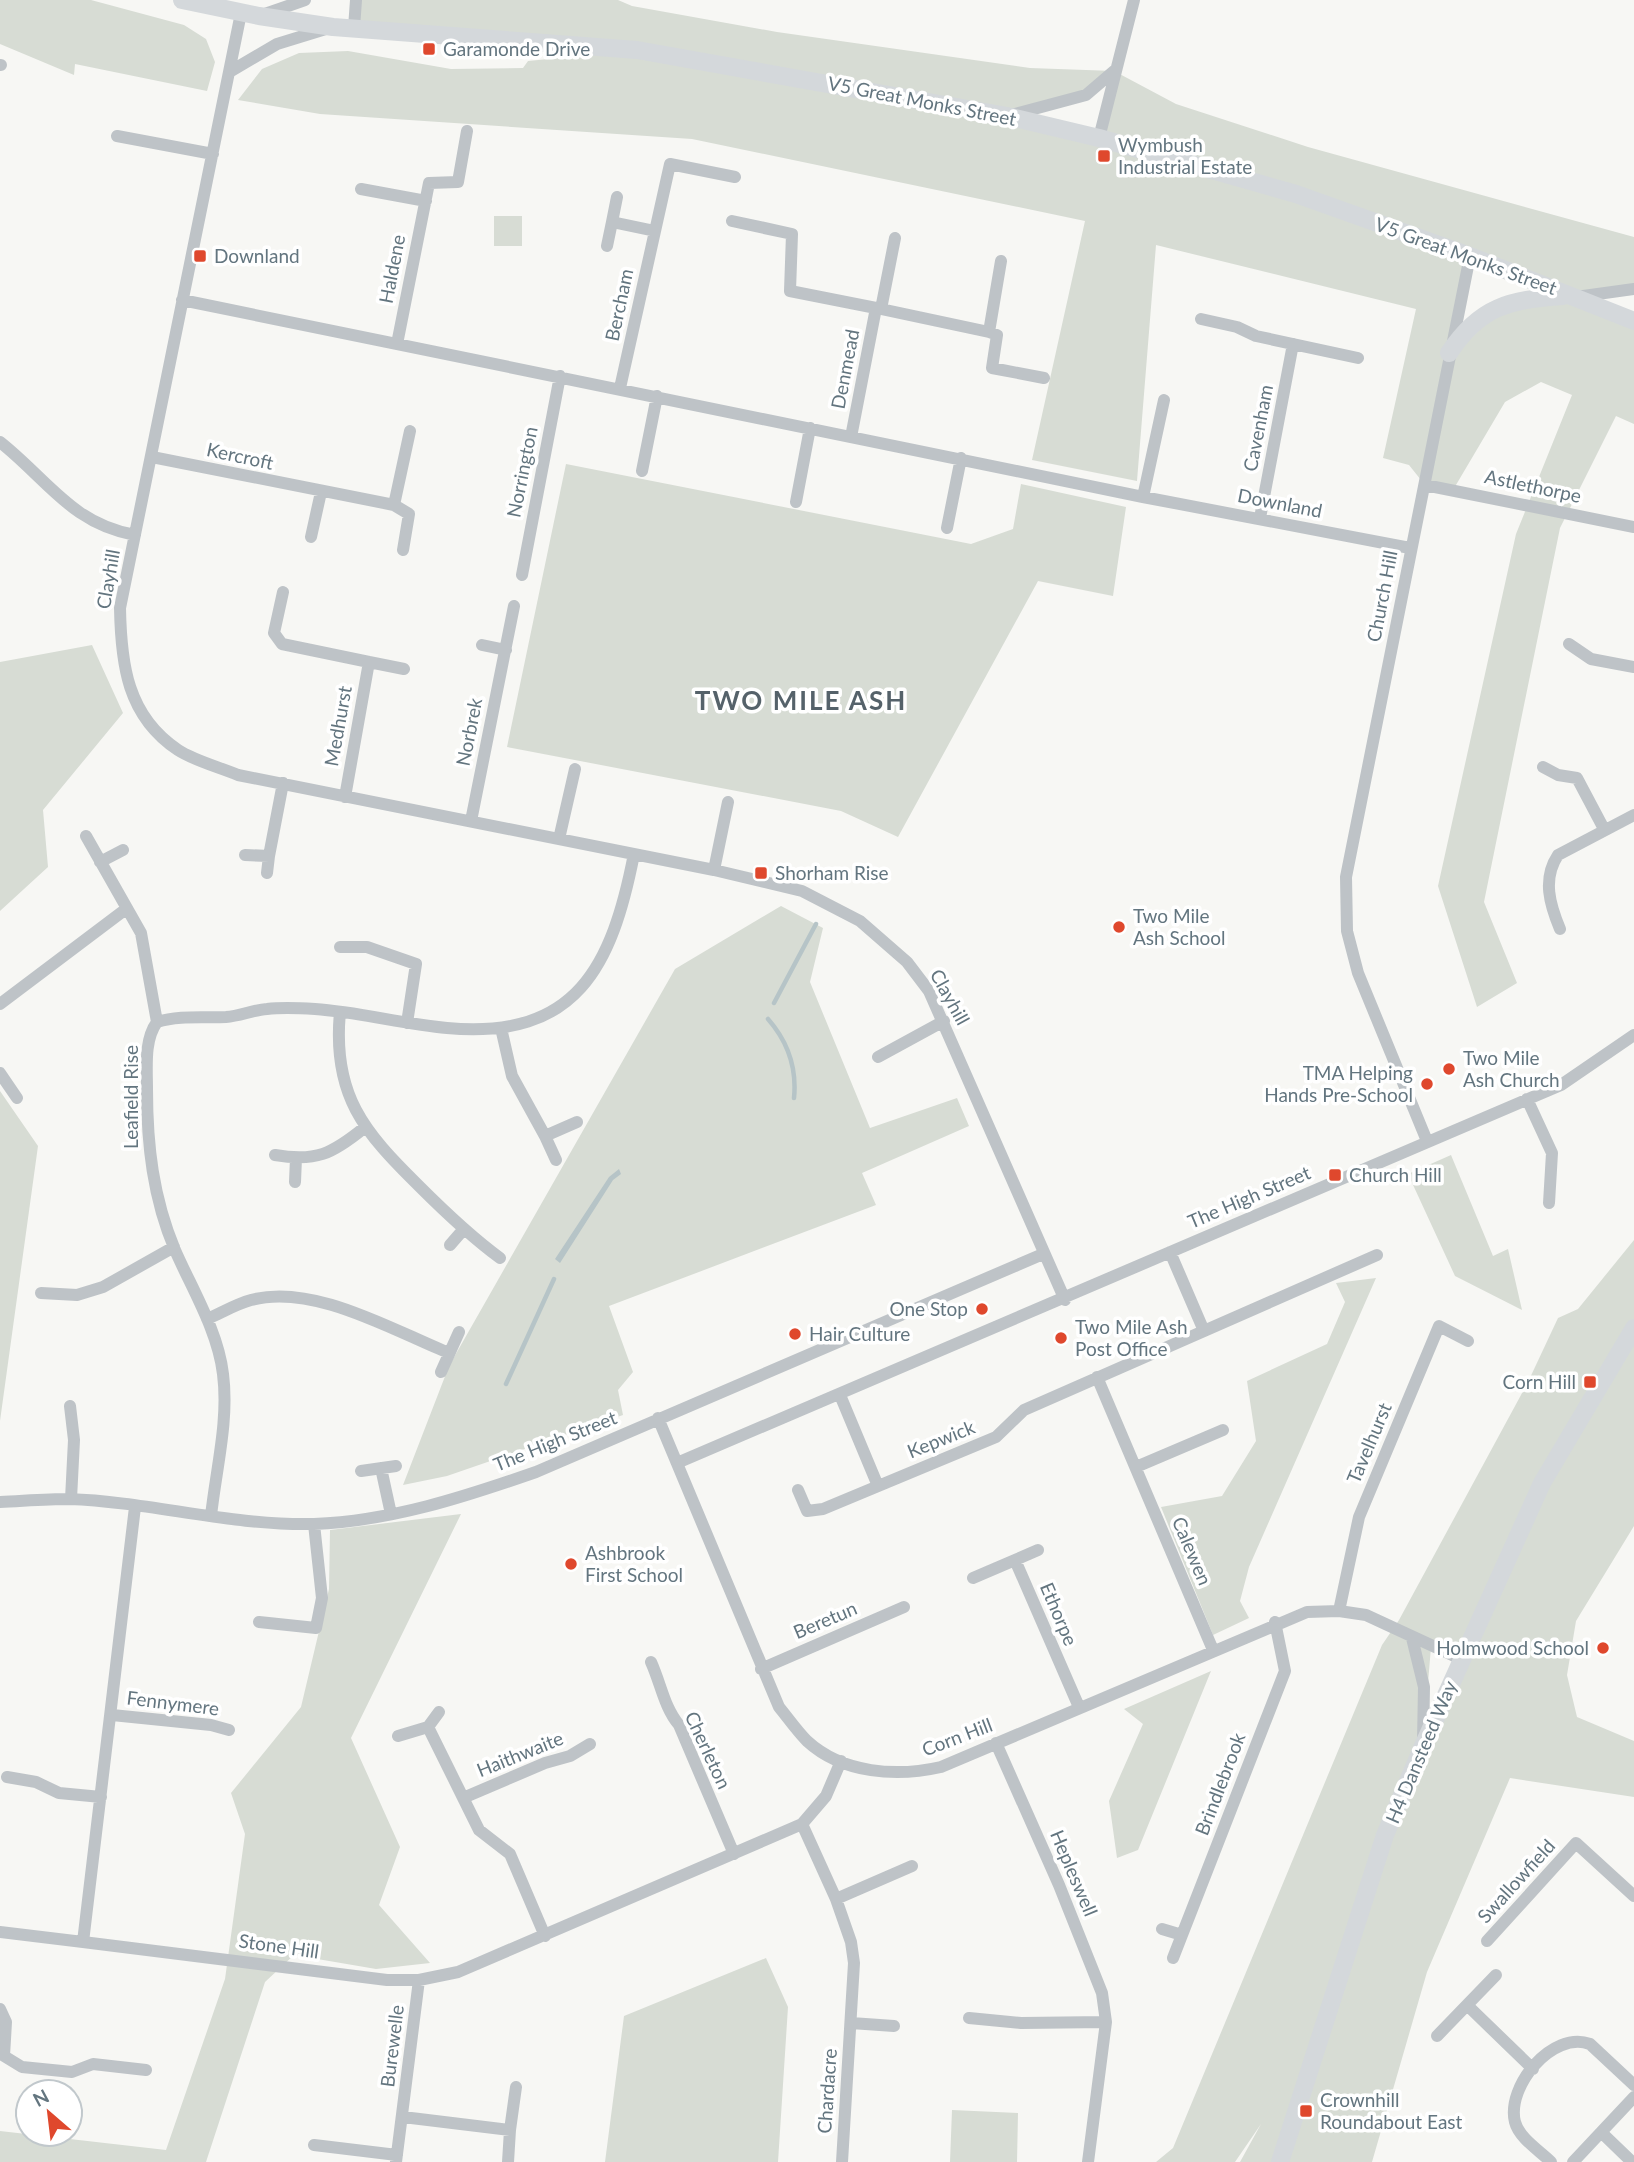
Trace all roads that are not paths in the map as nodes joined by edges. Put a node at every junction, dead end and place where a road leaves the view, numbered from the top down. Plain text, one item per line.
1 (182, 0) edge
2 (304, 0) edge
3 (356, 0) edge
4 (1134, 0) edge
5 (250, 15) junction
6 (333, 27) junction
7 (354, 28) junction
8 (231, 71) junction
9 (1114, 71) junction
10 (1007, 116) junction
11 (467, 131) dead end
12 (117, 136) dead end
13 (1099, 138) junction
14 (213, 154) junction
15 (735, 177) dead end
16 (361, 189) dead end
17 (617, 197) dead end
18 (426, 201) junction
19 (732, 221) dead end
20 (612, 222) junction
21 (655, 231) junction
22 (895, 238) dead end
23 (607, 246) dead end
24 (1470, 256) junction
25 (1001, 261) dead end
26 (1634, 289) edge
27 (1573, 296) junction
28 (182, 300) junction
29 (878, 309) junction
30 (1201, 319) dead end
31 (1634, 320) edge
32 (989, 332) junction
33 (397, 344) junction
34 (1293, 344) junction
35 (1449, 353) junction
36 (1359, 358) dead end
37 (560, 376) junction
38 (1044, 378) dead end
39 (620, 388) junction
40 (657, 396) junction
41 (1164, 400) dead end
42 (810, 428) junction
43 (410, 431) dead end
44 (851, 436) junction
45 (0, 442) edge
46 (152, 457) junction
47 (961, 458) junction
48 (642, 471) dead end
49 (1424, 485) junction
50 (321, 492) junction
51 (1143, 497) junction
52 (796, 502) dead end
53 (394, 505) junction
54 (1260, 518) junction
55 (1634, 527) edge
56 (947, 528) dead end
57 (135, 535) junction
58 (311, 537) dead end
59 (1410, 548) junction
60 (404, 550) dead end
61 (522, 575) dead end
62 (283, 592) dead end
63 (514, 606) dead end
64 (1569, 644) dead end
65 (482, 645) dead end
66 (506, 650) junction
67 (369, 662) junction
68 (1634, 667) edge
69 (404, 669) dead end
70 (1543, 767) dead end
71 (575, 769) dead end
72 (283, 783) junction
73 (345, 797) junction
74 (728, 802) dead end
75 (1634, 815) edge
76 (471, 821) junction
77 (1604, 829) junction
78 (86, 836) dead end
79 (559, 839) junction
80 (123, 850) dead end
81 (634, 854) junction
82 (246, 855) dead end
83 (269, 856) junction
84 (100, 862) junction
85 (714, 870) junction
86 (267, 873) dead end
87 (125, 909) junction
88 (1560, 929) dead end
89 (340, 947) dead end
90 (0, 1004) edge
91 (340, 1012) junction
92 (944, 1021) junction
93 (157, 1022) junction
94 (407, 1023) junction
95 (500, 1028) junction
96 (1634, 1035) edge
97 (878, 1057) dead end
98 (0, 1073) edge
99 (17, 1098) dead end
100 (1527, 1099) junction
101 (577, 1122) dead end
102 (364, 1128) junction
103 (545, 1136) junction
104 (1427, 1140) junction
105 (275, 1155) dead end
106 (296, 1158) junction
107 (556, 1160) dead end
108 (295, 1182) dead end
109 (1549, 1203) dead end
110 (463, 1230) junction
111 (450, 1245) dead end
112 (174, 1247) junction
113 (1170, 1252) junction
114 (1043, 1254) junction
115 (1377, 1255) dead end
116 (500, 1258) dead end
117 (41, 1293) dead end
118 (1065, 1300) junction
119 (206, 1319) junction
120 (1634, 1328) edge
121 (1204, 1331) junction
122 (459, 1332) dead end
123 (1468, 1341) dead end
124 (449, 1353) junction
125 (441, 1372) dead end
126 (1097, 1377) junction
127 (839, 1395) junction
128 (70, 1406) dead end
129 (658, 1418) junction
130 (1223, 1430) dead end
131 (677, 1463) junction
132 (396, 1466) dead end
133 (1136, 1467) junction
134 (381, 1468) junction
135 (361, 1471) dead end
136 (878, 1486) junction
137 (798, 1490) dead end
138 (71, 1499) junction
139 (0, 1502) edge
140 (135, 1507) junction
141 (391, 1514) junction
142 (211, 1516) junction
143 (314, 1524) junction
144 (1038, 1550) dead end
145 (1015, 1560) junction
146 (973, 1578) dead end
147 (904, 1607) dead end
148 (1339, 1611) junction
149 (259, 1622) dead end
150 (1275, 1622) junction
151 (1412, 1638) junction
152 (1213, 1650) junction
153 (1461, 1659) junction
154 (651, 1662) dead end
155 (761, 1669) junction
156 (1079, 1707) junction
157 (439, 1712) dead end
158 (112, 1715) junction
159 (428, 1727) junction
160 (229, 1730) dead end
161 (398, 1735) dead end
162 (996, 1743) junction
163 (590, 1744) dead end
164 (1423, 1746) junction
165 (841, 1761) junction
166 (7, 1777) dead end
167 (101, 1797) junction
168 (463, 1798) junction
169 (802, 1824) junction
170 (734, 1854) junction
171 (912, 1866) dead end
172 (1634, 1896) edge
173 (836, 1899) junction
174 (1162, 1929) dead end
175 (0, 1932) edge
176 (1182, 1935) junction
177 (544, 1936) junction
178 (1487, 1941) dead end
179 (83, 1942) junction
180 (1174, 1958) dead end
181 (1496, 1975) dead end
182 (419, 1980) junction
183 (1467, 2005) junction
184 (0, 2009) edge
185 (969, 2018) dead end
186 (1106, 2022) junction
187 (851, 2023) junction
188 (894, 2026) dead end
189 (1437, 2036) dead end
190 (1533, 2069) junction
191 (146, 2070) dead end
192 (1634, 2085) edge
193 (516, 2087) dead end
194 (1634, 2097) edge
195 (402, 2117) junction
196 (510, 2130) junction
197 (1602, 2133) junction
198 (314, 2144) dead end
199 (396, 2158) edge
200 (508, 2162) edge
201 (842, 2162) edge
202 (1088, 2162) edge
203 (1280, 2162) edge
204 (1551, 2162) edge
205 (1573, 2162) edge
206 (1632, 2162) edge

1 - 5 street, V5 Great Monks Street
2 - 5 street
3 - 7 street
4 - 9 street
5 - 6 street, V5 Great Monks Street
5 - 8 street, Clayhill
6 - 7 street, V5 Great Monks Street
6 - 8 street
7 - 10 street, V5 Great Monks Street
8 - 14 street, Clayhill
9 - 10 street
9 - 13 street
10 - 13 street, V5 Great Monks Street
11 - 18 street
12 - 14 street
13 - 24 street, V5 Great Monks Street
14 - 28 street, Clayhill
15 - 21 street, Bercham
16 - 18 street
17 - 20 street, Bercham
18 - 33 street, Haldene
19 - 29 street, Denmead
20 - 21 street
20 - 23 street, Bercham
21 - 39 street, Bercham
22 - 29 street, Denmead
24 - 27 street, V5 Great Monks Street
24 - 35 street, Church Hill
25 - 32 street
26 - 27 street
27 - 31 street, V5 Great Monks Street
27 - 35 street
28 - 33 street, Downland
28 - 46 street, Clayhill
29 - 32 street, Denmead
29 - 44 street, Denmead
30 - 34 street
32 - 38 street
33 - 37 street, Downland
34 - 36 street
34 - 54 street, Cavenham
35 - 49 street, Church Hill
37 - 39 street, Downland
37 - 61 street, Norrington
39 - 40 street, Downland
40 - 42 street, Downland
40 - 48 street
41 - 51 street
42 - 44 street, Downland
42 - 52 street
43 - 53 street
44 - 47 street, Downland
45 - 57 street
46 - 50 street, Kercroft
46 - 57 street, Clayhill
47 - 51 street, Downland
47 - 56 street
49 - 55 street, Astlethorpe
49 - 59 street, Church Hill
50 - 53 street, Kercroft
50 - 58 street
51 - 54 street, Downland
53 - 60 street
54 - 59 street, Downland
57 - 72 street, Clayhill
59 - 104 street, Church Hill
62 - 67 street, Medhurst
63 - 66 street, Norbrek
64 - 68 street
65 - 66 street
66 - 76 street, Norbrek
67 - 69 street, Medhurst
67 - 73 street, Medhurst
70 - 77 street
71 - 79 street
72 - 73 street, Clayhill
72 - 83 street
73 - 76 street, Clayhill
74 - 85 street
75 - 77 street
76 - 79 street, Clayhill
77 - 88 street
78 - 84 street, Leafield Rise
79 - 81 street, Clayhill
80 - 84 street
81 - 85 street, Clayhill
81 - 95 street
82 - 83 street
83 - 86 street
84 - 87 street, Leafield Rise
85 - 92 street, Clayhill
87 - 90 street
87 - 93 street, Leafield Rise
89 - 94 street
91 - 93 street
91 - 94 street
91 - 102 street
92 - 97 street
92 - 114 street, Clayhill
93 - 112 street, Leafield Rise
94 - 95 street
95 - 103 street
96 - 100 street, The High Street
98 - 99 street
100 - 104 street, The High Street
100 - 109 street
101 - 103 street
102 - 106 street
102 - 110 street
103 - 107 street
104 - 113 street, The High Street
105 - 106 street
106 - 108 street
110 - 111 street
110 - 116 street
112 - 117 street
112 - 119 street, Leafield Rise
113 - 118 street, The High Street
113 - 121 street
114 - 118 street
114 - 129 street, The High Street
115 - 121 street, Kepwick
118 - 127 street, The High Street
119 - 124 street
119 - 142 street, Leafield Rise
120 - 153 street, H4 Dansteed Way
121 - 126 street, Kepwick
122 - 124 street
123 - 148 street, Tavelhurst
124 - 125 street
126 - 133 street, Calewen
126 - 136 street, Kepwick
127 - 131 street, The High Street
127 - 136 street
128 - 138 street
129 - 131 street, Corn Hill
129 - 141 street, The High Street
130 - 133 street
131 - 155 street, Corn Hill
132 - 134 street
133 - 152 street, Calewen
134 - 135 street
134 - 141 street
136 - 137 street, Kepwick
138 - 139 street, The High Street
138 - 140 street, The High Street
140 - 142 street, The High Street
140 - 158 street
141 - 143 street, The High Street
142 - 143 street, The High Street
143 - 149 street
144 - 145 street
145 - 146 street
145 - 156 street, Ethorpe
147 - 155 street, Beretun
148 - 150 street, Corn Hill
148 - 151 street, Corn Hill
150 - 152 street, Corn Hill
150 - 176 street, Brindlebrook
151 - 153 street, Corn Hill
151 - 164 street
152 - 156 street, Corn Hill
153 - 164 street, H4 Dansteed Way
154 - 170 street, Cherleton
155 - 165 street, Corn Hill
156 - 162 street, Corn Hill
157 - 159 street
158 - 160 street, Fennymere
158 - 167 street
159 - 161 street
159 - 168 street, Haithwaite
162 - 165 street, Corn Hill
162 - 186 street, Hepleswell
163 - 168 street, Haithwaite
164 - 203 street, H4 Dansteed Way
165 - 169 street, Stone Hill
166 - 167 street
167 - 179 street
168 - 177 street, Haithwaite
169 - 170 street, Stone Hill
169 - 173 street, Chardacre
170 - 177 street, Stone Hill
171 - 173 street
172 - 178 street, Swallowfield
173 - 187 street, Chardacre
174 - 176 street
175 - 179 street, Stone Hill
176 - 180 street, Brindlebrook
177 - 182 street, Stone Hill
179 - 182 street, Stone Hill
181 - 183 street
182 - 195 street, Burewelle
183 - 189 street
183 - 190 street
184 - 191 street
185 - 186 street
186 - 202 street, Hepleswell
187 - 188 street, Chardacre
187 - 201 street, Chardacre
190 - 192 street
190 - 204 street
193 - 196 street
194 - 197 street
195 - 196 street, Burewelle
195 - 199 street, Burewelle
196 - 200 street
197 - 205 street
197 - 206 street
198 - 199 street, Burewelle

